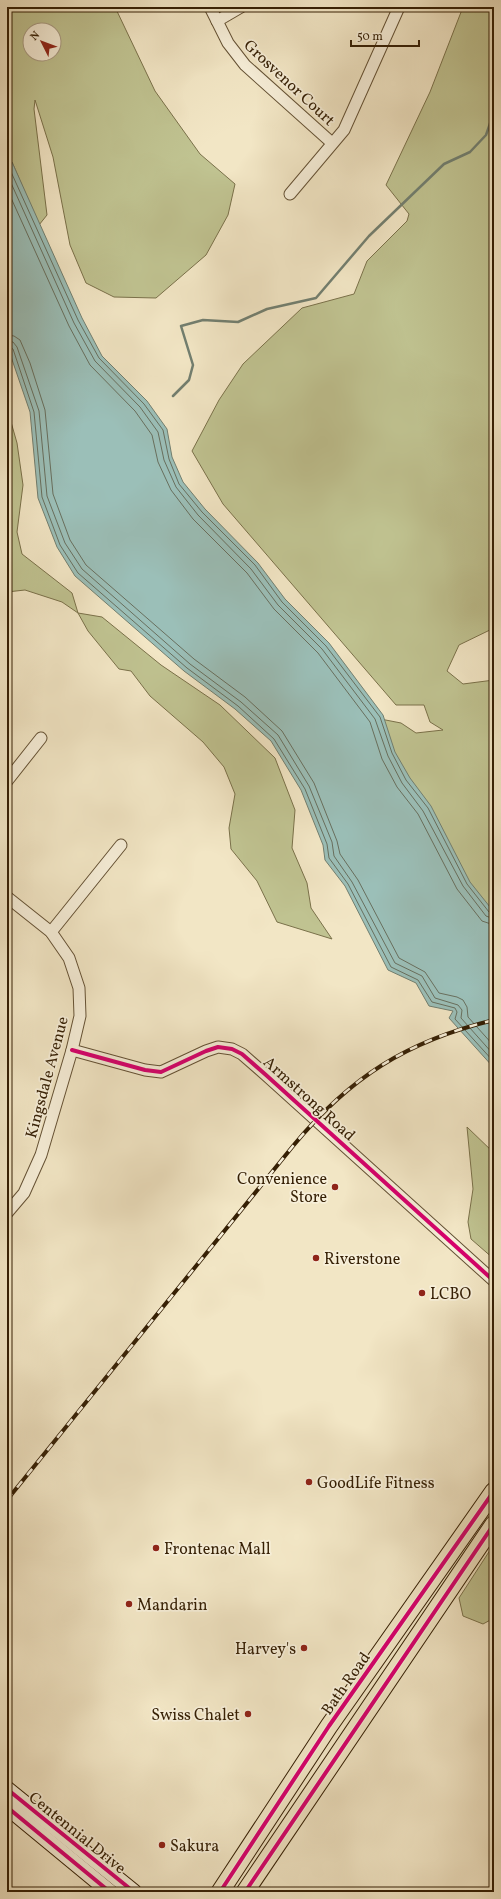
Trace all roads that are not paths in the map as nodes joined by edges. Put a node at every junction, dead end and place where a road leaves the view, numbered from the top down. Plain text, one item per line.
1 (210, 7) edge
2 (241, 7) edge
3 (399, 7) edge
4 (217, 21) junction
5 (332, 143) junction
6 (290, 194) dead end
7 (41, 738) dead end
8 (7, 781) edge
9 (121, 845) dead end
10 (7, 897) edge
11 (51, 932) junction
12 (72, 1050) junction
13 (7, 1213) edge
14 (494, 1281) edge
15 (494, 1491) edge
16 (494, 1524) edge
17 (7, 1789) edge
18 (7, 1807) edge
19 (110, 1892) edge
20 (134, 1892) edge
21 (220, 1892) edge
22 (245, 1892) edge

1 - 4 street, Grosvenor Court
2 - 4 street
3 - 5 street
4 - 5 street, Grosvenor Court
5 - 6 street
7 - 8 street
9 - 11 street
10 - 11 street, Kingsdale Avenue
11 - 12 street, Kingsdale Avenue
12 - 13 street, Kingsdale Avenue
12 - 14 street, Armstrong Road
15 - 21 main road, Bath Road
16 - 22 main road
17 - 20 main road, Centennial Drive
18 - 19 main road, Centennial Drive

